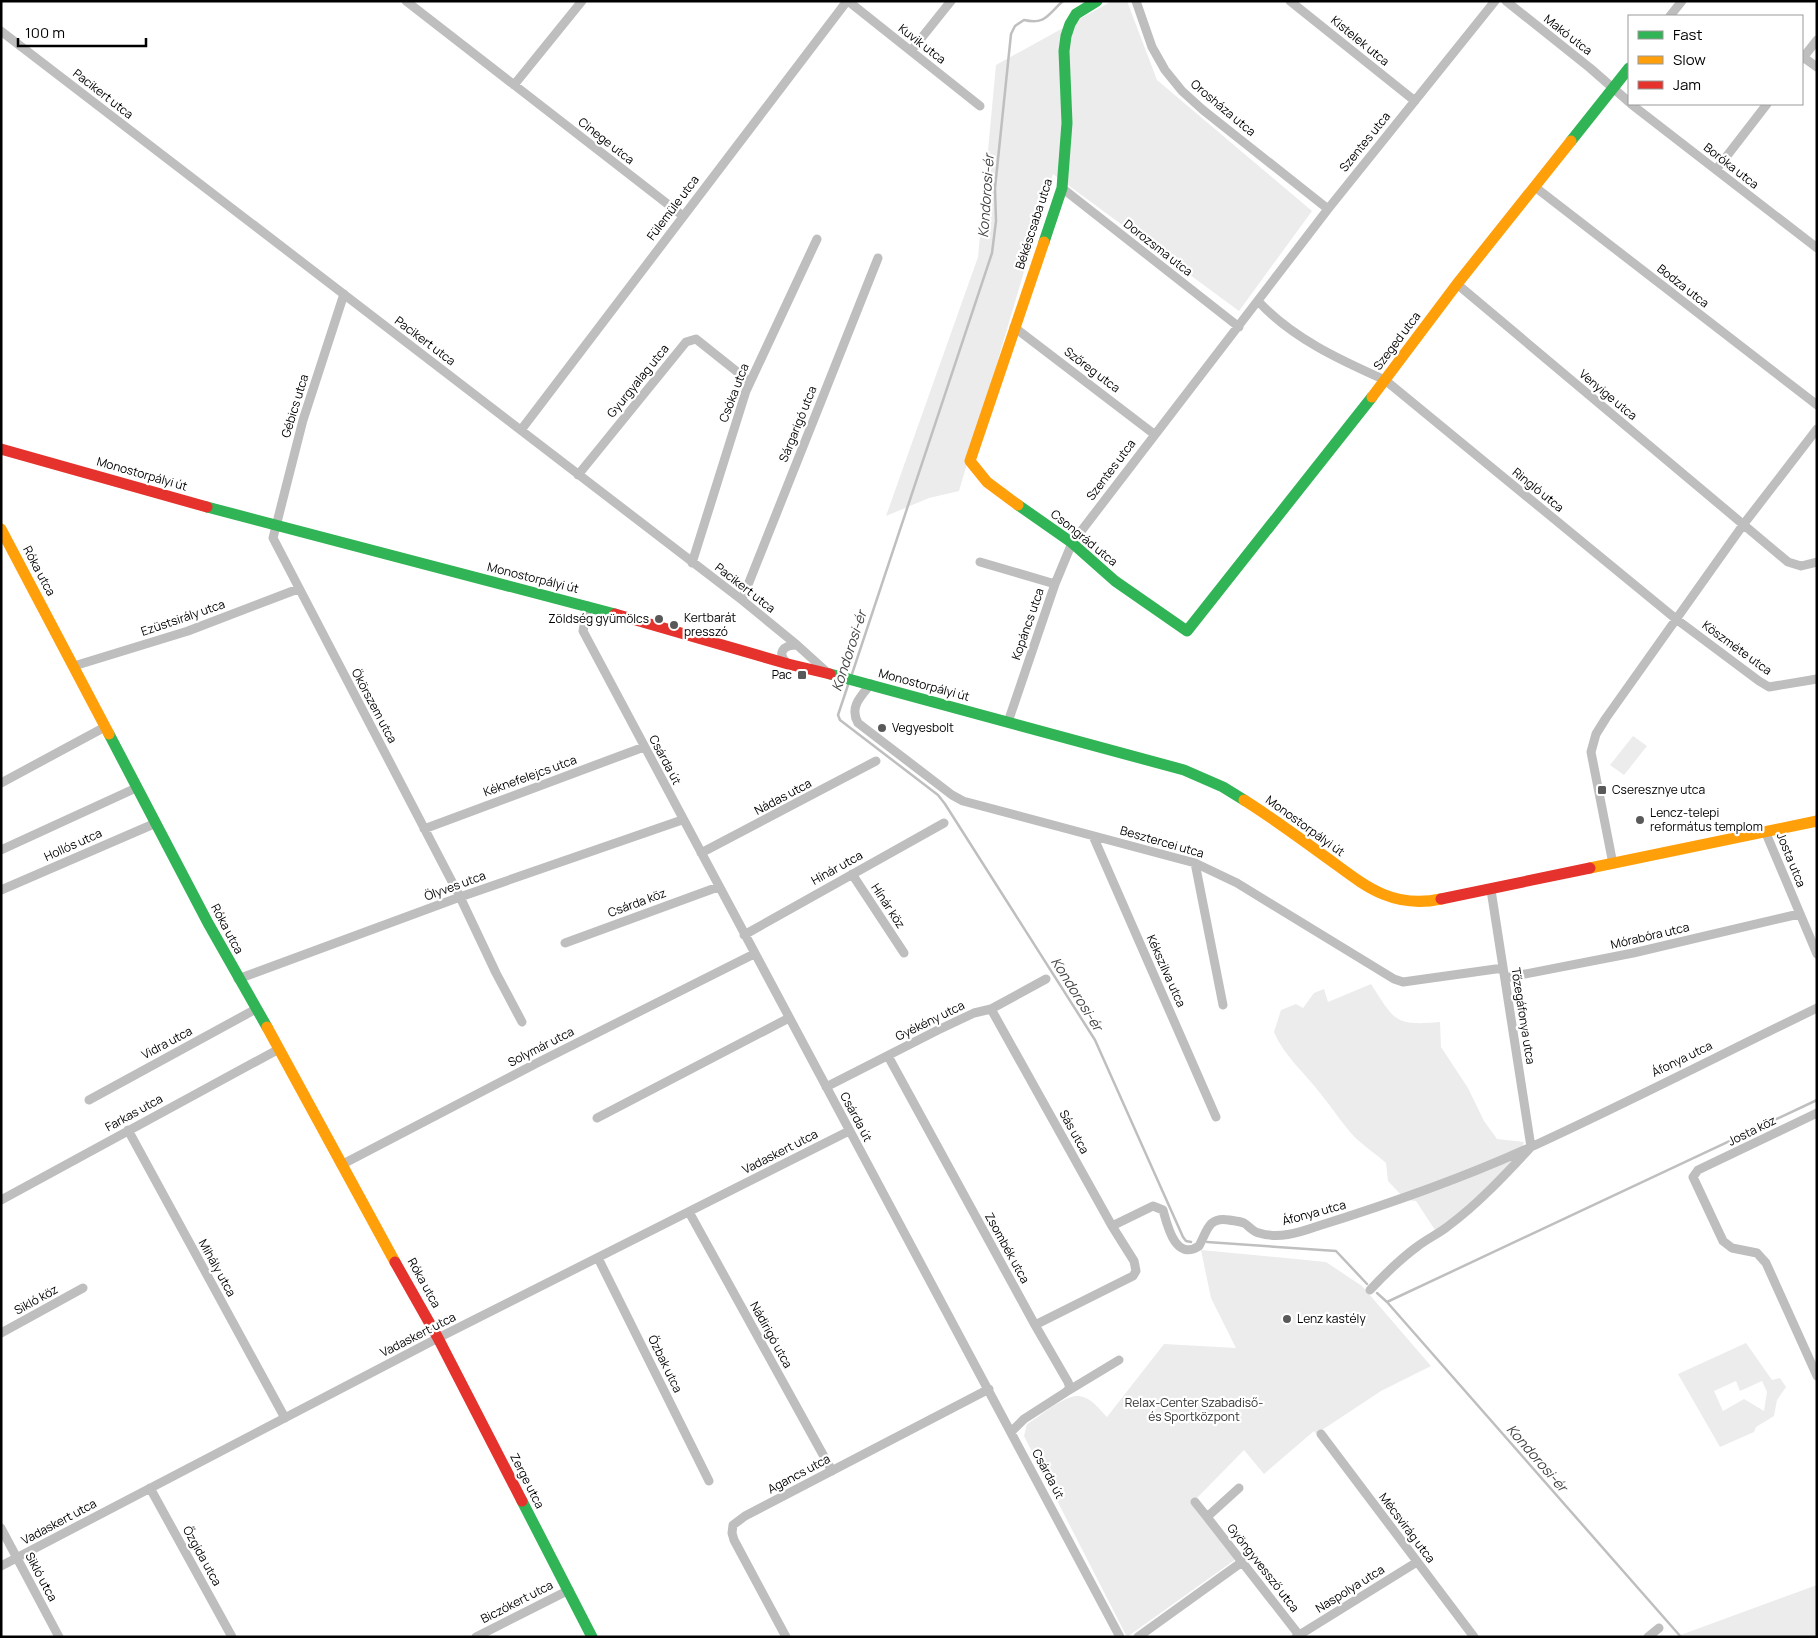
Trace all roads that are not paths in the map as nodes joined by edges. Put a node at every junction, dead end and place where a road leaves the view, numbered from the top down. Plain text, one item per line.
1 (406, 1) edge
2 (582, 1) edge
3 (847, 1) edge
4 (951, 1) edge
5 (1097, 1) edge
6 (1136, 1) edge
7 (1290, 1) edge
8 (1495, 1) edge
9 (1506, 1) edge
10 (1682, 1) edge
11 (1671, 15) edge
12 (1, 31) edge
13 (1817, 40) edge
14 (911, 51) junction
15 (1803, 58) edge
16 (1817, 67) edge
17 (1628, 69) edge
18 (514, 85) junction
19 (1613, 89) junction
20 (1414, 101) junction
21 (1628, 101) edge
22 (1633, 105) edge
23 (1766, 105) edge
24 (980, 106) dead end
25 (1716, 170) junction
26 (1535, 187) junction
27 (1062, 188) junction
28 (1328, 209) junction
29 (683, 216) junction
30 (817, 239) dead end
31 (1817, 248) edge
32 (878, 258) dead end
33 (1458, 284) junction
34 (344, 294) junction
35 (1258, 301) junction
36 (1014, 327) junction
37 (1239, 327) junction
38 (1385, 380) junction
39 (750, 382) junction
40 (1817, 406) edge
41 (1817, 429) edge
42 (521, 430) junction
43 (1154, 434) junction
44 (1, 448) edge
45 (970, 461) joint
46 (578, 475) junction
47 (1743, 525) junction
48 (275, 526) junction
49 (1, 528) edge
50 (1074, 539) junction
51 (980, 562) dead end
52 (1817, 562) edge
53 (692, 563) junction
54 (1055, 584) junction
55 (298, 589) junction
56 (742, 600) junction
57 (588, 606) junction
58 (1676, 619) junction
59 (1187, 631) joint
60 (797, 645) junction
61 (788, 664) junction
62 (74, 666) junction
63 (830, 674) junction
64 (1817, 679) edge
65 (871, 684) junction
66 (1008, 722) junction
67 (106, 727) junction
68 (644, 747) junction
69 (876, 761) dead end
70 (1, 783) edge
71 (136, 788) junction
72 (682, 820) junction
73 (1817, 821) edge
74 (156, 823) junction
75 (944, 823) dead end
76 (424, 828) junction
77 (1765, 831) junction
78 (1093, 836) junction
79 (1, 850) edge
80 (700, 853) junction
81 (1195, 863) junction
82 (1613, 864) junction
83 (852, 874) junction
84 (718, 887) junction
85 (1, 890) edge
86 (1491, 890) junction
87 (460, 897) junction
88 (1799, 914) junction
89 (744, 935) junction
90 (565, 943) dead end
91 (904, 953) dead end
92 (754, 954) junction
93 (1817, 954) edge
94 (1503, 968) junction
95 (238, 978) junction
96 (1505, 978) junction
97 (1046, 979) dead end
98 (1223, 1005) dead end
99 (991, 1008) junction
100 (1817, 1008) edge
101 (256, 1009) junction
102 (789, 1018) junction
103 (522, 1022) dead end
104 (279, 1049) junction
105 (888, 1056) junction
106 (826, 1087) junction
107 (89, 1100) dead end
108 (1817, 1113) edge
109 (1216, 1117) dead end
110 (597, 1118) dead end
111 (128, 1130) junction
112 (849, 1131) junction
113 (1531, 1147) junction
114 (340, 1165) junction
115 (1, 1200) edge
116 (689, 1212) junction
117 (1112, 1226) junction
118 (598, 1258) junction
119 (83, 1288) dead end
120 (1370, 1290) dead end
121 (1035, 1325) junction
122 (1, 1333) edge
123 (438, 1338) junction
124 (1119, 1360) dead end
125 (1816, 1371) edge
126 (989, 1389) junction
127 (1066, 1392) junction
128 (285, 1418) junction
129 (1012, 1431) junction
130 (1321, 1434) dead end
131 (832, 1471) junction
132 (709, 1481) dead end
133 (150, 1488) junction
134 (1239, 1488) dead end
135 (1196, 1502) dead end
136 (1207, 1517) junction
137 (1, 1528) edge
138 (17, 1557) junction
139 (1242, 1562) junction
140 (1417, 1562) junction
141 (1, 1566) edge
142 (569, 1590) junction
143 (1659, 1628) dead end
144 (1297, 1636) edge
145 (59, 1637) edge
146 (232, 1637) edge
147 (476, 1637) edge
148 (592, 1637) edge
149 (786, 1637) edge
150 (1120, 1637) edge
151 (1138, 1637) edge
152 (1474, 1637) edge
153 (1648, 1637) edge

1 - 18 street, Cinege utca
2 - 18 street
3 - 14 street, Kuvik utca
3 - 29 street, Fülemüle utca
4 - 14 street
5 - 27 street, Békéscsaba utca
6 - 28 street, Orosháza utca
7 - 20 street, Kistelek utca
8 - 20 street, Szentes utca
9 - 19 street, Makó utca
10 - 11 street
12 - 34 street, Pacikert utca
13 - 15 street
14 - 24 street, Kuvik utca
15 - 16 street
17 - 19 street, Szeged utca
18 - 29 street, Cinege utca
19 - 21 street, Boróka utca
19 - 26 street, Szeged utca
20 - 28 street, Szentes utca
22 - 25 street, Boróka utca
23 - 25 street
25 - 31 street, Boróka utca
26 - 33 street, Szeged utca
26 - 40 street, Bodza utca
27 - 36 street, Békéscsaba utca
27 - 37 street, Dorozsma utca
28 - 35 street, Szentes utca
29 - 42 street, Fülemüle utca
30 - 39 street, Csóka utca
32 - 56 street, Sárgarigó utca
33 - 38 street, Szeged utca
33 - 47 street, Venyige utca
34 - 42 street, Pacikert utca
34 - 48 street, Gébics utca
35 - 37 street, Szentes utca
35 - 38 street
36 - 43 street, Szőreg utca
36 - 45 street, Békéscsaba utca
37 - 43 street, Szentes utca
38 - 58 street, Ringló utca
38 - 59 street, Szeged utca
39 - 46 street, Gyurgyalag utca
39 - 53 street, Csóka utca
41 - 47 street
42 - 46 street, Pacikert utca
43 - 50 street, Szentes utca
44 - 48 street, Monostorpályi út
45 - 50 street, Csongrád utca
46 - 53 street, Pacikert utca
47 - 52 street, Venyige utca
47 - 58 street
48 - 55 street, Ökörszem utca
48 - 57 street, Monostorpályi út
49 - 62 street, Róka utca
50 - 54 street, Kopáncs utca
50 - 59 street, Csongrád utca
51 - 54 street
53 - 56 street, Pacikert utca
54 - 66 street, Kopáncs utca
55 - 62 street, Ezüstsirály utca
55 - 76 street, Ökörszem utca
56 - 60 street, Pacikert utca
57 - 61 street, Monostorpályi út
57 - 68 street, Csárda út
58 - 64 street, Köszméte utca
58 - 82 street
60 - 61 street
60 - 63 street, Pacikert utca
61 - 63 street, Monostorpályi út
62 - 67 street, Róka utca
63 - 65 street, Monostorpályi út
65 - 66 street, Monostorpályi út
65 - 78 street, Besztercei utca
66 - 86 street, Monostorpályi út
67 - 70 street
67 - 71 street, Róka utca
68 - 72 street, Csárda út
68 - 76 street, Kéknefelejcs utca
69 - 80 street, Nádas utca
71 - 74 street, Róka utca
71 - 79 street
72 - 80 street, Csárda út
72 - 87 street, Ölyves utca
73 - 77 street, Monostorpályi út
74 - 85 street, Hollós utca
74 - 95 street, Róka utca
75 - 83 street, Hínár utca
76 - 87 street, Ökörszem utca
77 - 82 street, Monostorpályi út
77 - 88 street, Josta utca
78 - 81 street, Besztercei utca
78 - 109 street, Kékszilva utca
80 - 84 street, Csárda út
81 - 94 street, Besztercei utca
81 - 98 street
82 - 86 street, Monostorpályi út
83 - 89 street, Hínár utca
83 - 91 street, Hínár köz
84 - 89 street, Csárda út
84 - 90 street, Csárda köz
86 - 94 street, Tőzegáfonya utca
87 - 95 street, Ölyves utca
87 - 103 street, Ökörszem utca
88 - 93 street, Josta utca
88 - 96 street, Mórabóra utca
89 - 92 street, Csárda út
92 - 102 street, Csárda út
92 - 114 street, Solymár utca
94 - 96 street, Tőzegáfonya utca
95 - 101 street, Róka utca
96 - 113 street, Tőzegáfonya utca
97 - 99 street, Gyékény utca
99 - 105 street, Gyékény utca
99 - 117 street, Sás utca
100 - 113 street, Áfonya utca
101 - 104 street, Róka utca
101 - 107 street, Vidra utca
102 - 106 street, Csárda út
102 - 110 street
104 - 111 street, Farkas utca
104 - 114 street, Róka utca
105 - 106 street, Gyékény utca
105 - 121 street, Zsombék utca
106 - 112 street, Csárda út
108 - 125 street, Josta köz
111 - 115 street, Farkas utca
111 - 128 street, Mihály utca
112 - 116 street, Vadaskert utca
112 - 126 street, Csárda út
113 - 117 street, Áfonya utca
113 - 120 street, Áfonya utca
114 - 123 street, Róka utca
116 - 118 street, Vadaskert utca
116 - 131 street, Nádirigó utca
117 - 121 street, Sás utca
118 - 123 street, Vadaskert utca
118 - 132 street, Őzbak utca
119 - 122 street, Sikló köz
121 - 127 street, Zsombék utca
123 - 128 street, Vadaskert utca
123 - 142 street, Zerge utca
124 - 127 street
126 - 129 street, Csárda út
126 - 131 street, Agancs utca
127 - 129 street
128 - 133 street, Vadaskert utca
129 - 150 street, Csárda út
130 - 140 street, Mécsvirág utca
131 - 149 street, Agancs utca
133 - 138 street, Vadaskert utca
133 - 146 street, Őzgida utca
134 - 136 street
135 - 136 street, Gyöngyvessző utca
136 - 139 street, Gyöngyvessző utca
137 - 138 street, Sikló utca
138 - 141 street, Vadaskert utca
138 - 145 street, Sikló utca
139 - 144 street, Gyöngyvessző utca
139 - 151 street
140 - 144 street, Naspolya utca
140 - 152 street, Mécsvirág utca
142 - 147 street, Biczókert utca
142 - 148 street, Zerge utca
143 - 153 street

